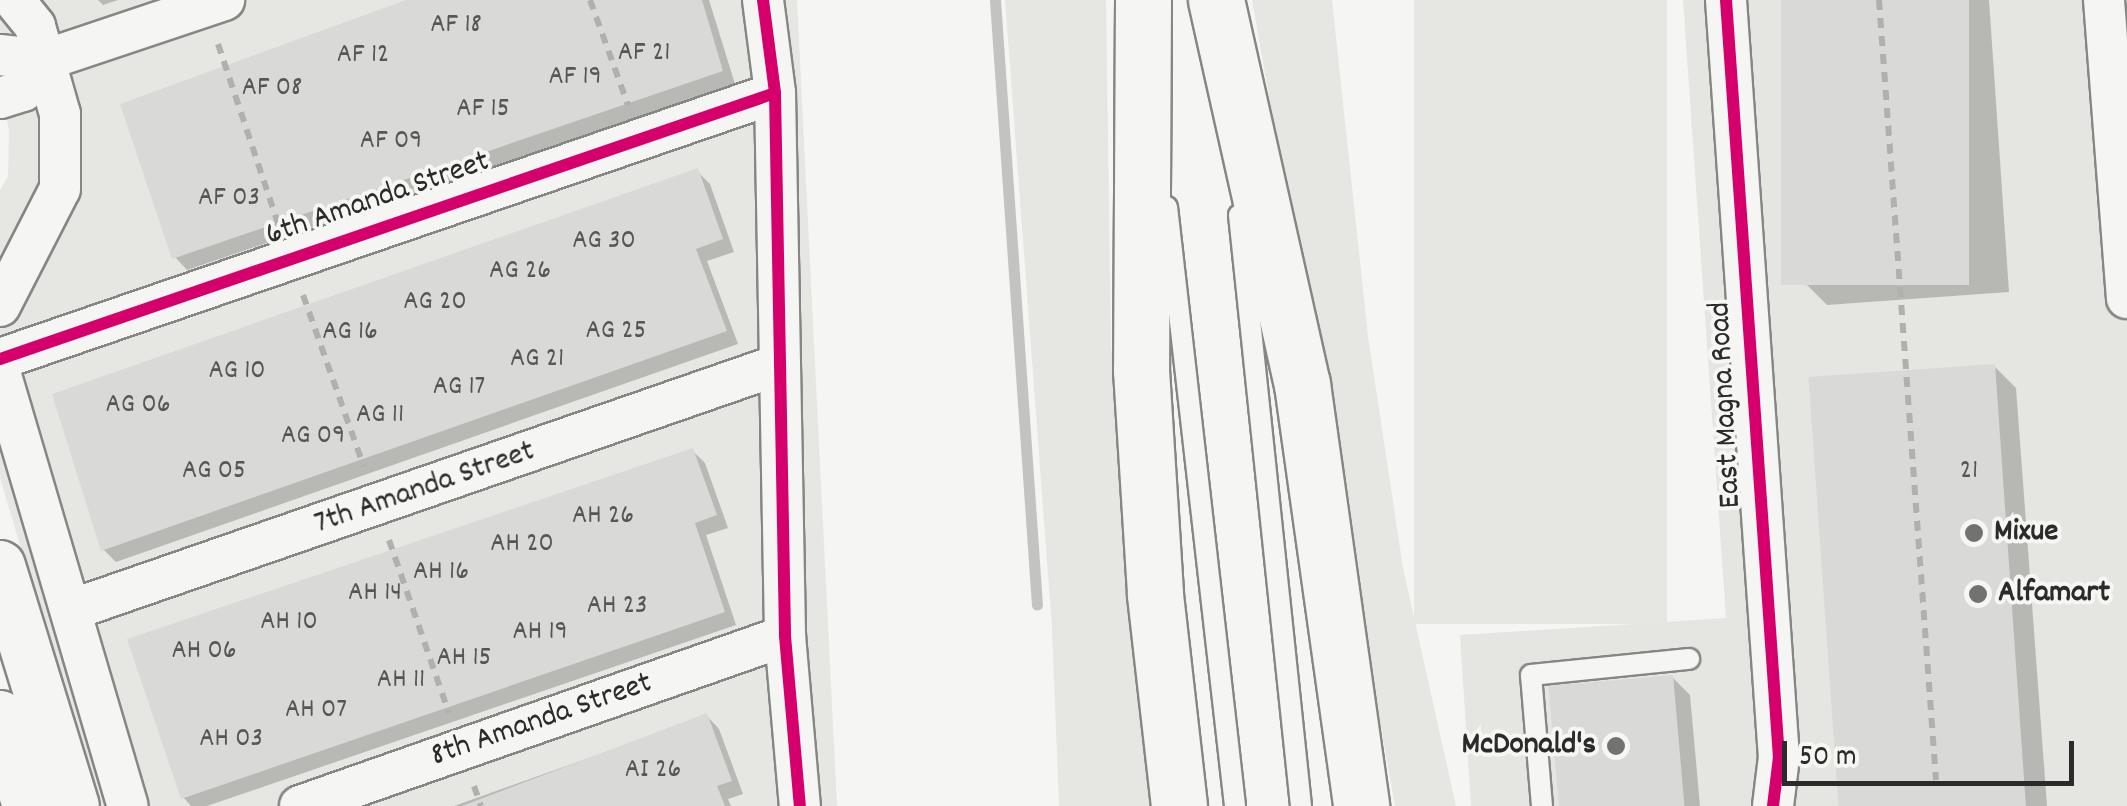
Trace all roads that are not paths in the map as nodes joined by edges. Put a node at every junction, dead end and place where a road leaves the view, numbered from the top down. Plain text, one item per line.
1 (14, 0) edge
2 (762, 0) edge
3 (1726, 0) edge
4 (2104, 0) edge
5 (1216, 2) edge
6 (214, 3) edge
7 (1144, 8) edge
8 (0, 54) edge
9 (45, 60) junction
10 (775, 93) junction
11 (0, 98) edge
12 (2127, 298) edge
13 (0, 306) edge
14 (0, 359) edge
15 (778, 366) junction
16 (0, 372) edge
17 (0, 566) edge
18 (71, 610) junction
19 (785, 636) junction
20 (1689, 659) dead end
21 (0, 716) edge
22 (28, 806) edge
23 (74, 806) edge
24 (128, 806) edge
25 (300, 806) edge
26 (800, 806) edge
27 (1179, 806) edge
28 (1234, 806) edge
29 (1301, 806) edge
30 (1361, 806) edge
31 (1542, 806) edge
32 (1773, 806) edge

1 - 9 street
2 - 10 street
3 - 32 street, East Magna Road
4 - 12 street
5 - 29 lane
5 - 30 highway
6 - 9 street
7 - 27 highway
7 - 28 lane
8 - 9 street
9 - 11 street
9 - 13 street
10 - 14 street, 6th Amanda Street
10 - 15 street
15 - 18 street, 7th Amanda Street
15 - 19 street
16 - 18 street
17 - 23 street
18 - 24 street
19 - 25 street, 8th Amanda Street
19 - 26 street
20 - 31 lane
21 - 22 street

